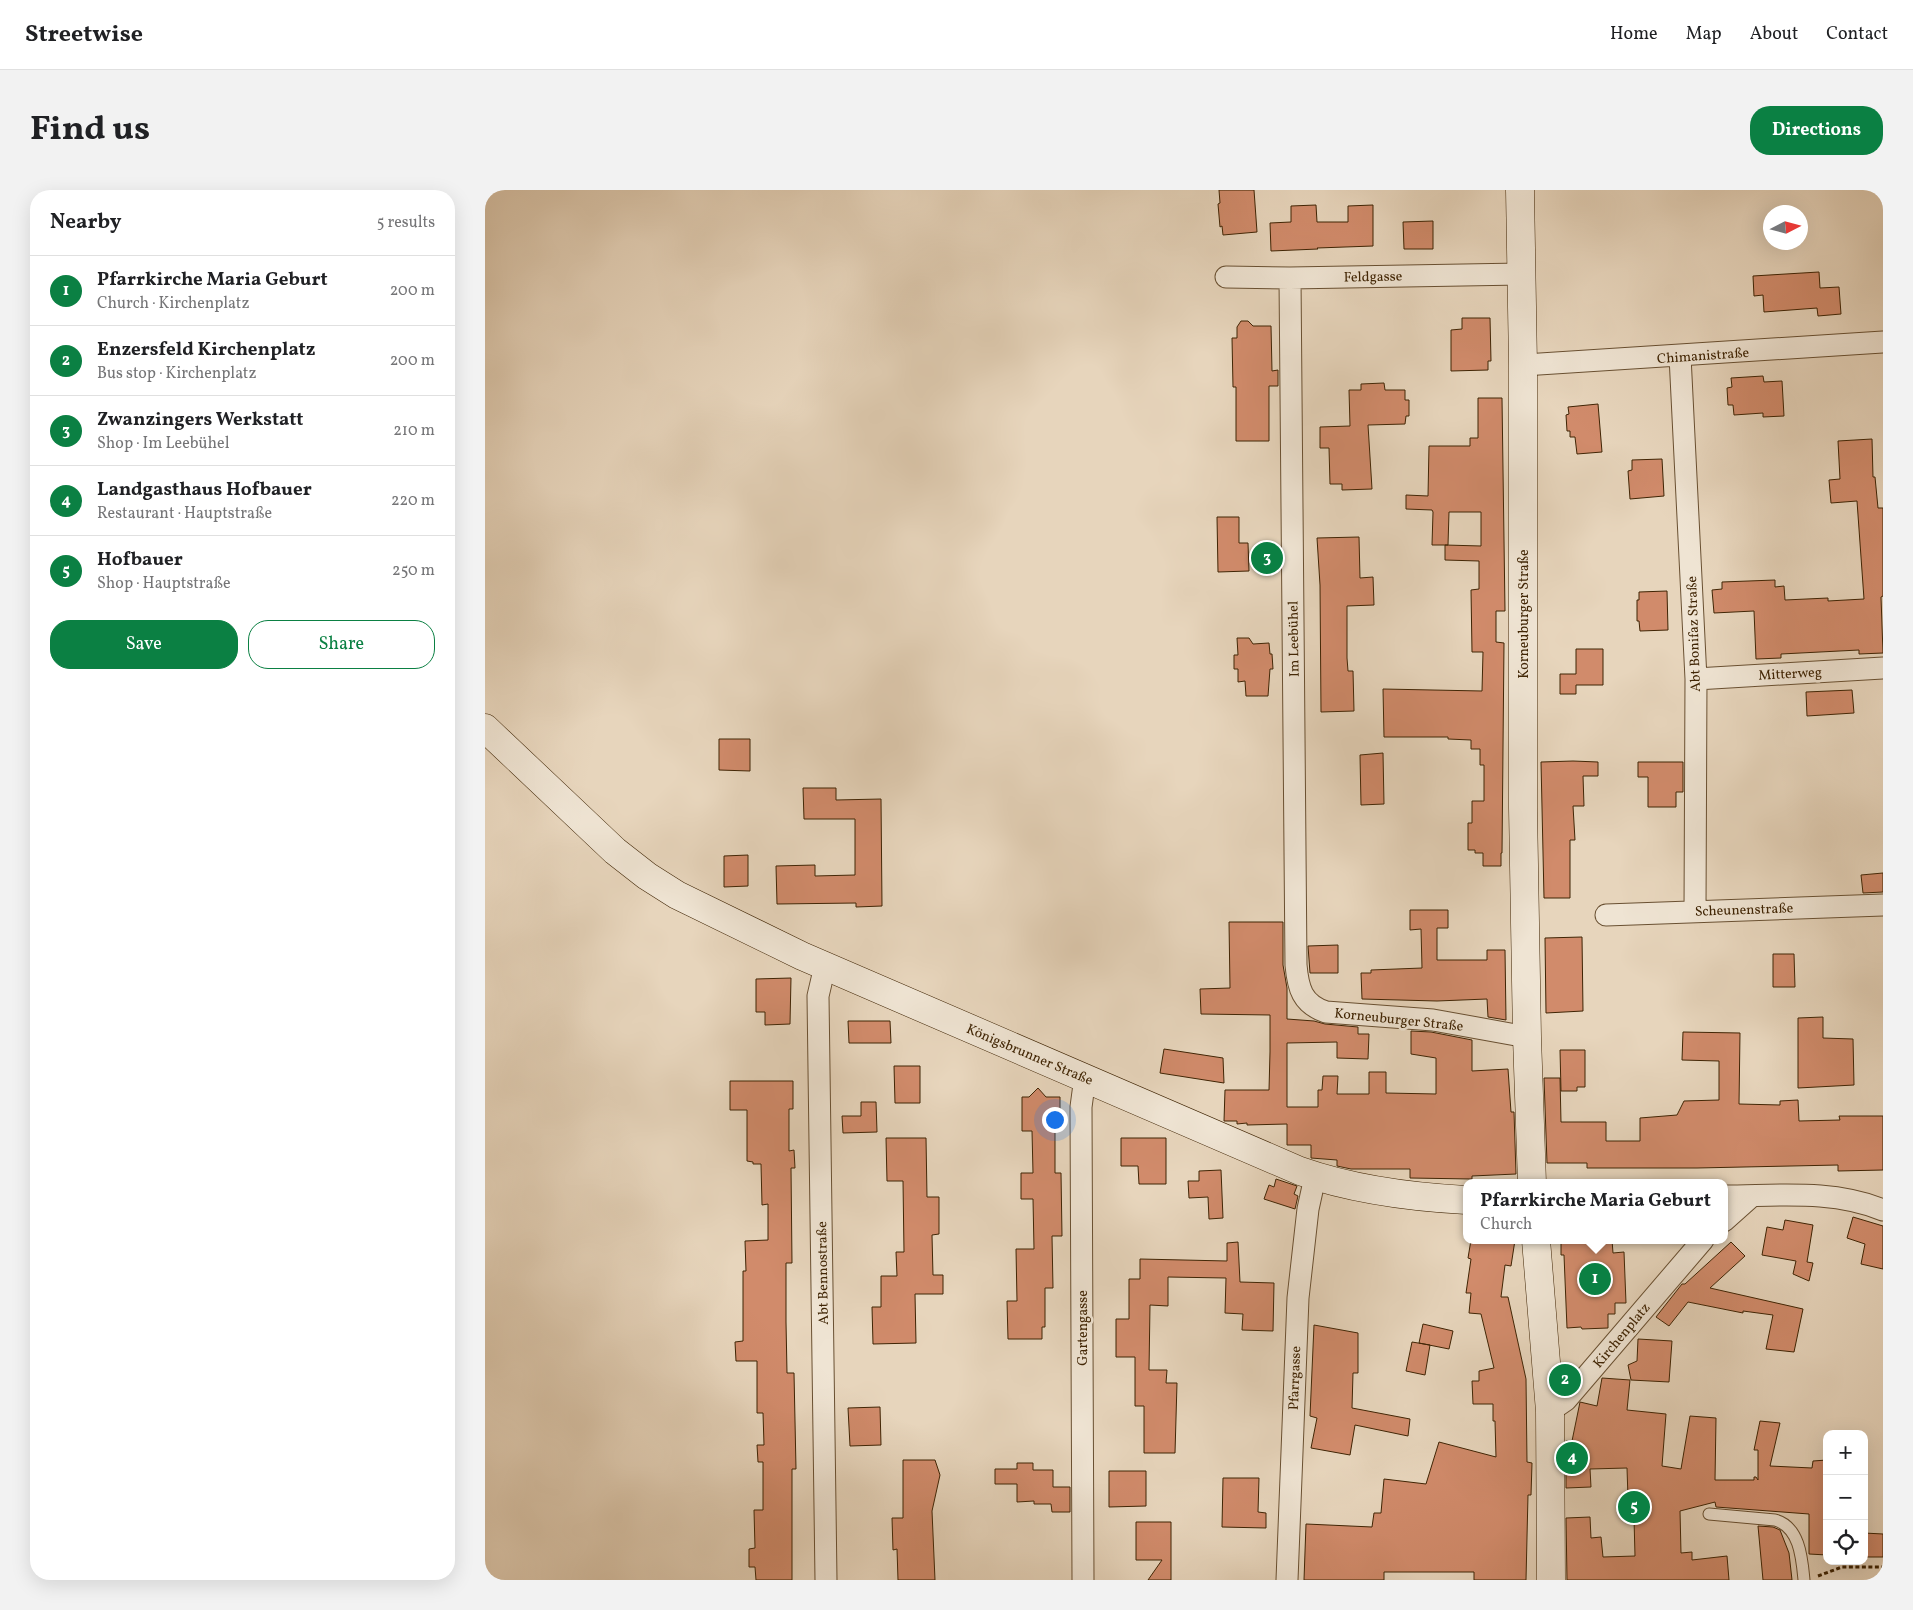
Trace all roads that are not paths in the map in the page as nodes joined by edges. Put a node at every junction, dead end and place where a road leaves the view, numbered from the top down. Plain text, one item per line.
1 (1520, 190) edge
2 (1521, 274) junction
3 (1226, 277) dead end
4 (1290, 278) junction
5 (1883, 342) edge
6 (1680, 356) junction
7 (1523, 365) junction
8 (1883, 668) edge
9 (1696, 679) junction
10 (485, 728) edge
11 (1883, 904) edge
12 (1695, 911) junction
13 (1606, 915) dead end
14 (825, 966) junction
15 (1305, 998) joint
16 (1527, 1037) junction
17 (1085, 1077) junction
18 (1315, 1177) junction
19 (1532, 1179) edge
20 (1728, 1196) edge
21 (1752, 1196) junction
22 (1463, 1200) edge
23 (1883, 1210) edge
24 (1728, 1217) edge
25 (1536, 1244) edge
26 (1700, 1244) edge
27 (1550, 1411) junction
28 (1709, 1514) dead end
29 (826, 1580) edge
30 (1083, 1580) edge
31 (1287, 1580) edge
32 (1551, 1580) edge
33 (1804, 1580) edge

1 - 2 street, Korneuburger Straße
2 - 4 street, Feldgasse
2 - 7 street, Korneuburger Straße
3 - 4 street, Feldgasse
4 - 15 street, Im Leebühel
5 - 6 street, Chimanistraße
6 - 7 street, Chimanistraße
6 - 9 street, Abt Bonifaz Straße
7 - 16 street, Korneuburger Straße
8 - 9 street, Mitterweg
9 - 12 street, Abt Bonifaz Straße
10 - 14 street, Königsbrunner Straße
11 - 12 street, Scheunenstraße
12 - 13 street, Scheunenstraße
14 - 17 street, Königsbrunner Straße
14 - 29 street, Abt Bennostraße
15 - 16 street, Korneuburger Straße
16 - 19 street, Korneuburger Straße
17 - 18 street, Königsbrunner Straße
17 - 30 street, Gartengasse
18 - 22 street, Königsbrunner Straße
18 - 31 street, Pfarrgasse
20 - 21 street
21 - 23 street
21 - 24 street
25 - 27 street
26 - 27 street, Kirchenplatz
27 - 32 street
28 - 33 lane

